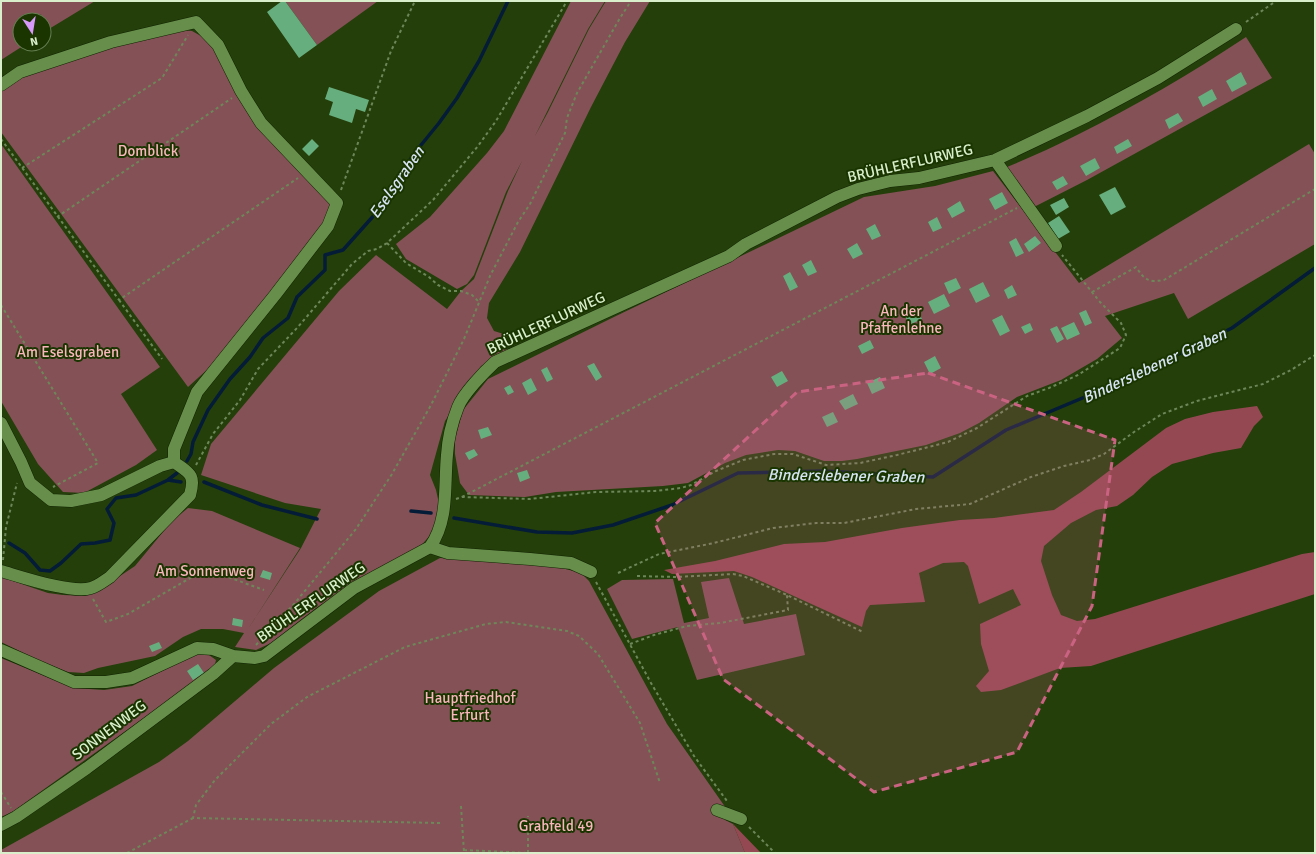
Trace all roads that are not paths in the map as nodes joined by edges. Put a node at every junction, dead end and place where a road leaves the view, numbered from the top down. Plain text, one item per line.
1 (1236, 29) road end
2 (1, 85) edge
3 (995, 160) junction
4 (1056, 246) road end
5 (1, 423) edge
6 (174, 462) junction
7 (430, 547) junction
8 (1, 571) edge
9 (591, 572) road end
10 (1, 650) edge
11 (239, 656) junction
12 (717, 810) dead end
13 (741, 819) road end
14 (1, 825) edge

1 - 3 street, BRÜHLERFLURWEG
2 - 6 street
3 - 4 street, BRÜHLERFLURWEG
3 - 7 street, BRÜHLERFLURWEG
5 - 6 street
6 - 8 street
7 - 9 street
7 - 11 street, BRÜHLERFLURWEG
10 - 11 street, BRÜHLERFLURWEG
11 - 14 street, SONNENWEG
12 - 13 street

